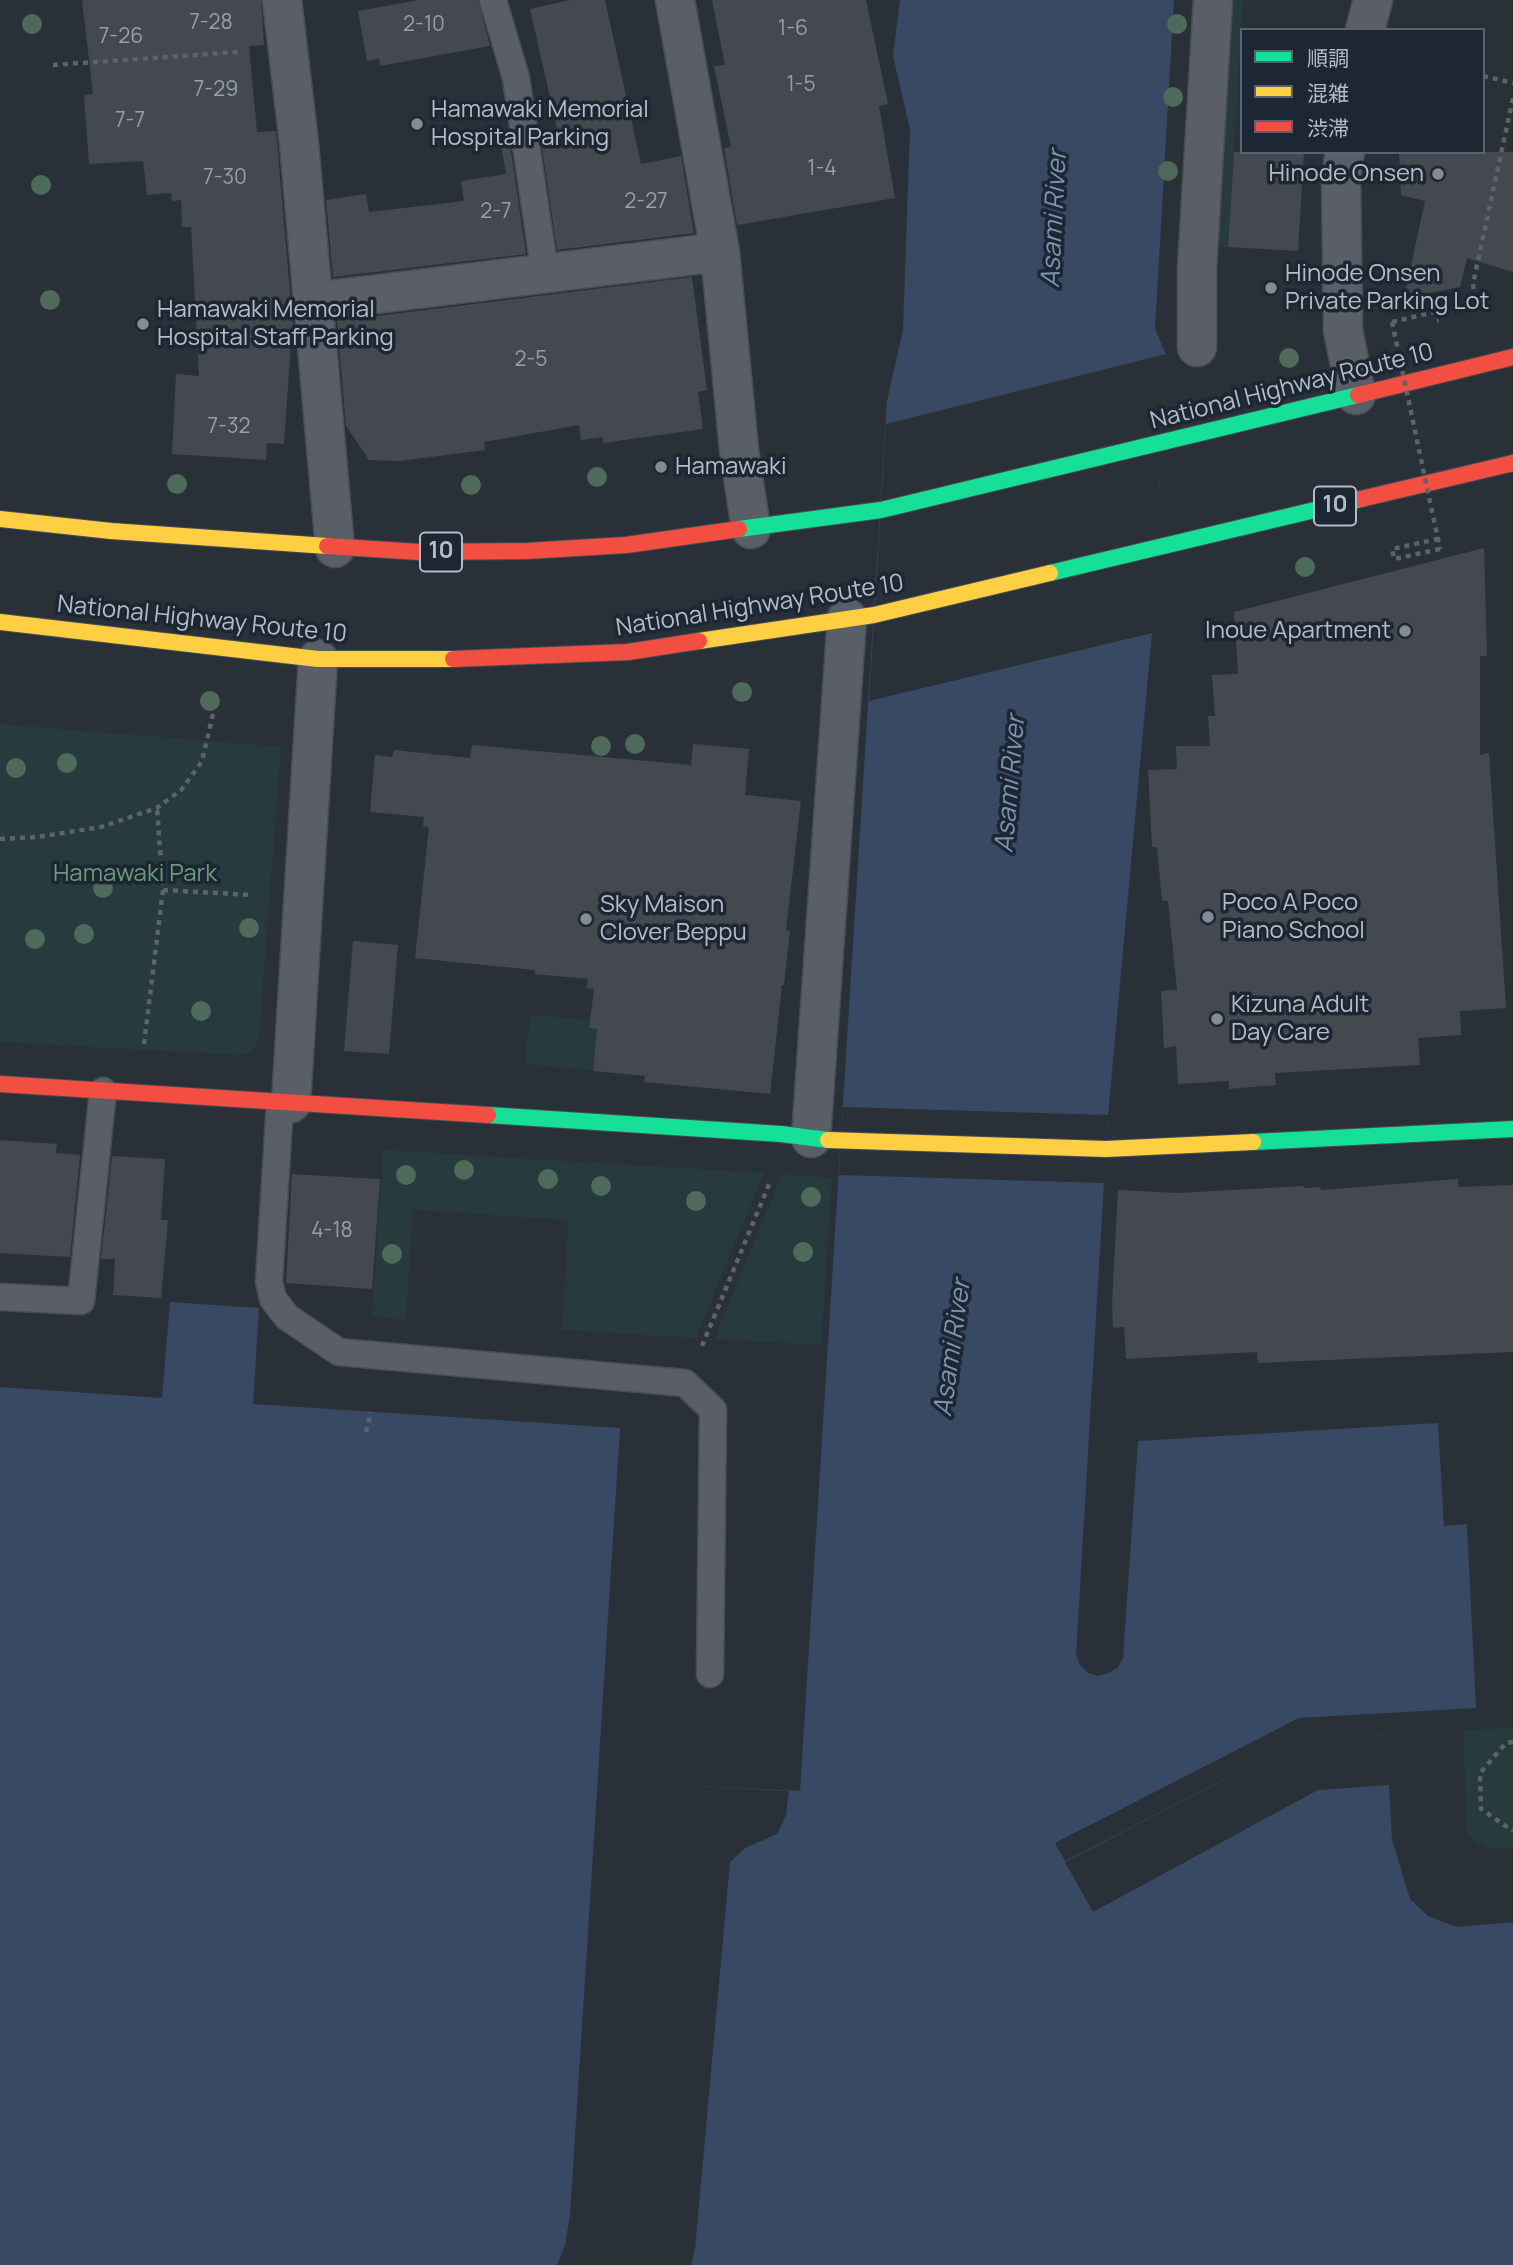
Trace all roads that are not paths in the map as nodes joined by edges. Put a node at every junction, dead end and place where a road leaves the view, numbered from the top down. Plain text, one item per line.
1 (282, 0) edge
2 (493, 0) edge
3 (675, 0) edge
4 (1213, 0) edge
5 (1373, 0) edge
6 (1366, 28) edge
7 (1345, 154) edge
8 (720, 252) junction
9 (545, 273) junction
10 (312, 302) junction
11 (1197, 347) dead end
12 (1513, 357) edge
13 (1356, 395) junction
14 (1513, 463) edge
15 (0, 520) edge
16 (751, 529) junction
17 (335, 548) junction
18 (861, 617) junction
19 (0, 622) edge
20 (318, 659) junction
21 (0, 1084) edge
22 (103, 1091) junction
23 (285, 1103) junction
24 (1513, 1129) edge
25 (811, 1137) junction
26 (0, 1297) edge
27 (710, 1674) dead end

1 - 10 street
2 - 9 lane
3 - 8 street
4 - 11 street
5 - 6 street
7 - 13 street
8 - 9 street
8 - 16 street
9 - 10 street
10 - 17 street
12 - 13 main road, National Highway Route 10 / 10
13 - 16 main road, National Highway Route 10 / 10
14 - 18 main road, National Highway Route 10 / 10
15 - 17 main road, National Highway Route 10 / 10
16 - 17 main road, National Highway Route 10 / 10
18 - 20 main road, National Highway Route 10 / 10
18 - 25 street
19 - 20 main road, National Highway Route 10 / 10
20 - 23 street
21 - 22 main road
22 - 23 main road
22 - 26 lane
23 - 25 main road
23 - 27 lane
24 - 25 main road

